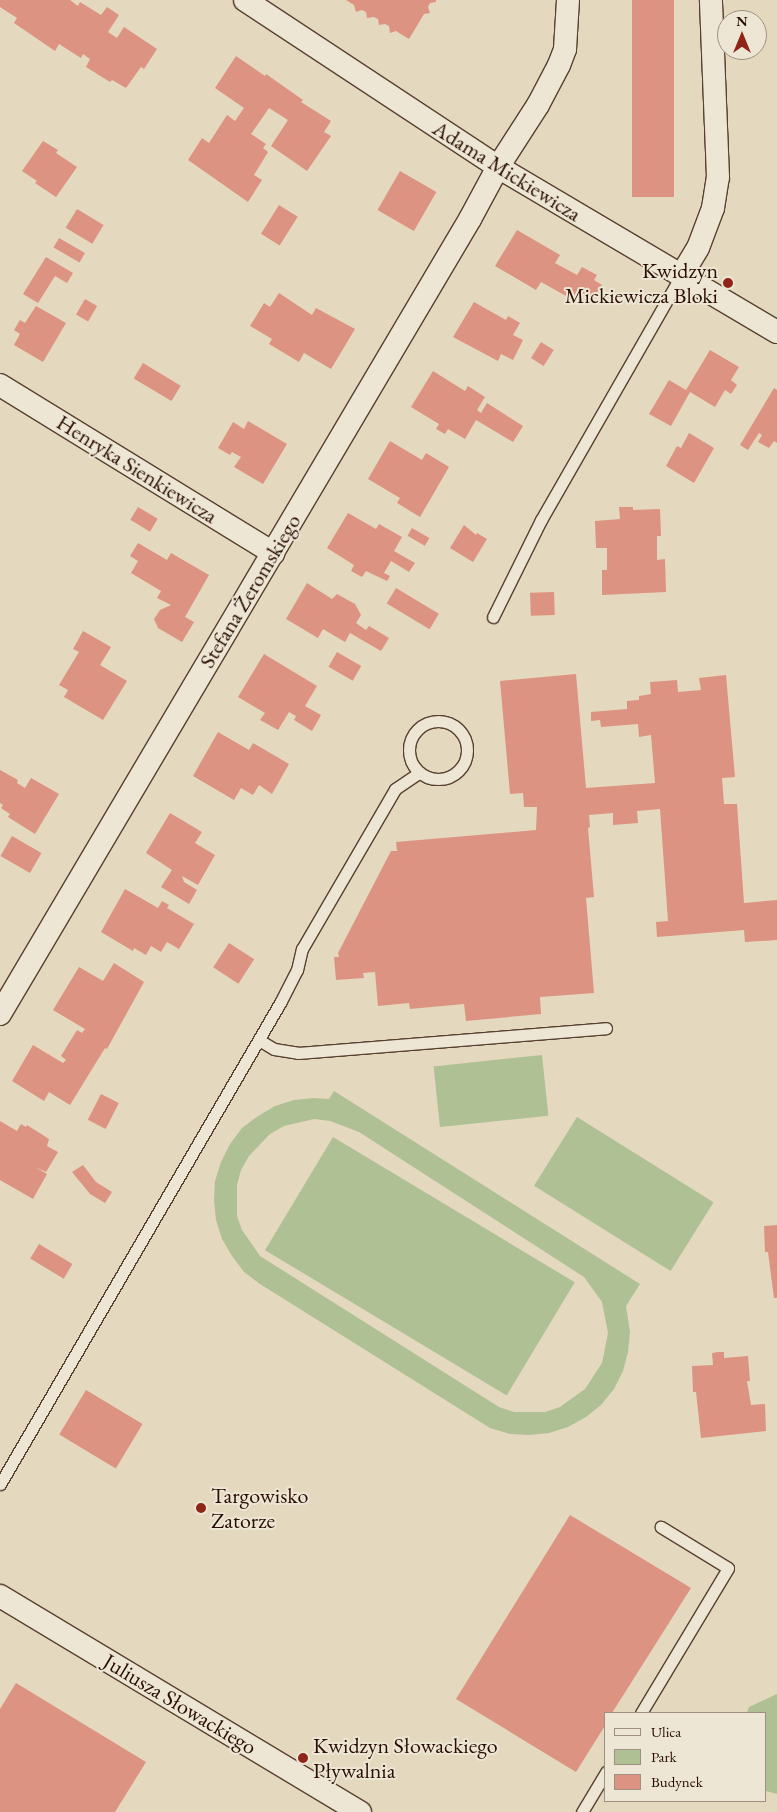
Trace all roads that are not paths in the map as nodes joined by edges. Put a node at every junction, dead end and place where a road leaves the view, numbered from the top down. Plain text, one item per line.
1 (245, 0) edge
2 (568, 0) edge
3 (711, 0) edge
4 (498, 168) junction
5 (681, 276) junction
6 (777, 332) edge
7 (0, 385) edge
8 (273, 553) junction
9 (494, 617) dead end
10 (419, 773) junction
11 (0, 1014) edge
12 (606, 1028) dead end
13 (259, 1040) junction
14 (0, 1484) edge
15 (661, 1528) dead end
16 (0, 1596) edge
17 (642, 1712) edge
18 (604, 1775) edge
19 (360, 1812) edge
20 (582, 1812) edge

1 - 4 street, Adama Mickiewicza
2 - 4 street, Stefana Żeromskiego
3 - 5 street
4 - 5 street, Adama Mickiewicza
4 - 8 street, Stefana Żeromskiego
5 - 6 street, Adama Mickiewicza
5 - 9 lane
7 - 8 street, Henryka Sienkiewicza
8 - 11 street, Stefana Żeromskiego
10 - 10 lane
10 - 13 lane
12 - 13 lane
13 - 14 lane
15 - 17 lane
16 - 19 street, Juliusza Słowackiego
18 - 20 lane

